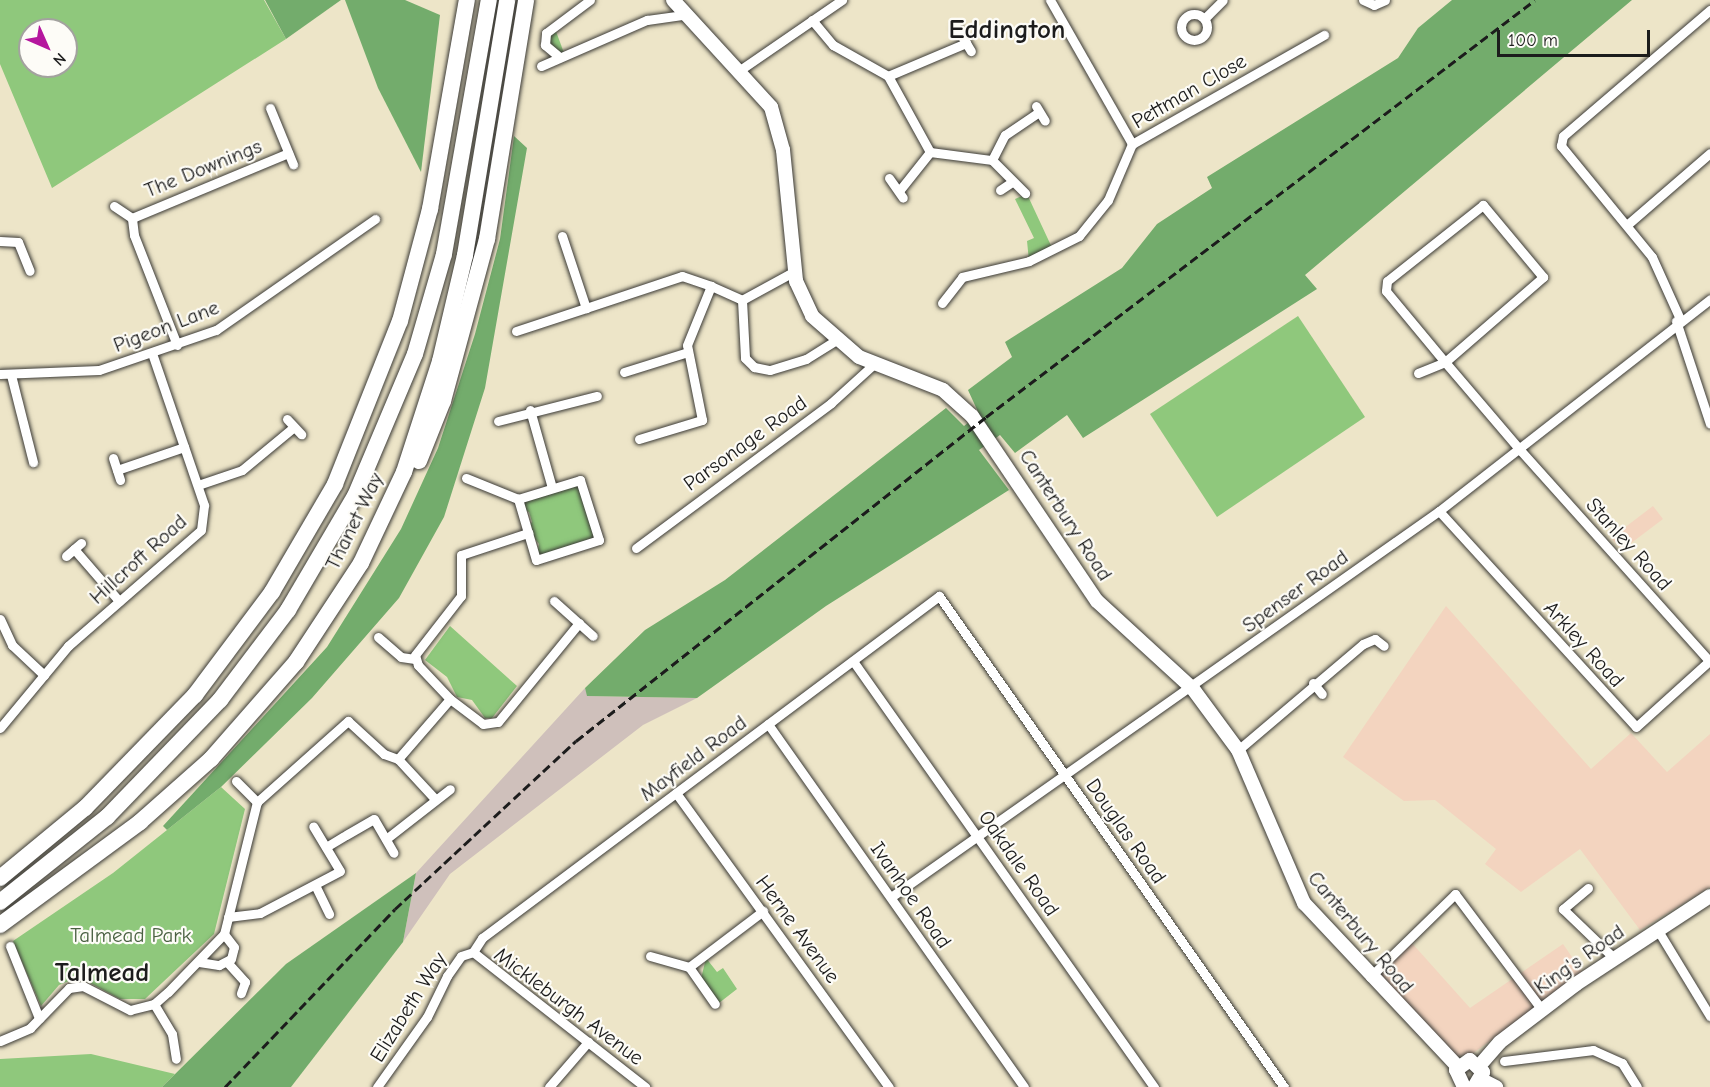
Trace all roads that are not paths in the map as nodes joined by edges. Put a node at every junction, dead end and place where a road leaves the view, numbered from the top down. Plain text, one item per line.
1 (467, 0) edge
2 (489, 0) edge
3 (507, 0) edge
4 (526, 0) edge
5 (590, 0) edge
6 (673, 0) edge
7 (842, 0) edge
8 (1050, 0) edge
9 (1223, 0) edge
10 (1363, 0) edge
11 (1385, 0) edge
12 (1710, 10) edge
13 (684, 15) junction
14 (1205, 18) dead end
15 (812, 20) junction
16 (957, 28) dead end
17 (1324, 34) dead end
18 (557, 55) junction
19 (541, 66) dead end
20 (740, 70) junction
21 (888, 76) junction
22 (270, 108) dead end
23 (1040, 113) dead end
24 (1132, 144) junction
25 (930, 152) junction
26 (288, 153) junction
27 (1710, 153) edge
28 (992, 160) junction
29 (293, 164) dead end
30 (889, 178) dead end
31 (1012, 182) junction
32 (1000, 190) dead end
33 (1025, 193) dead end
34 (114, 206) dead end
35 (132, 218) junction
36 (375, 219) dead end
37 (1628, 224) junction
38 (562, 236) dead end
39 (0, 241) edge
40 (795, 271) junction
41 (30, 272) dead end
42 (711, 286) junction
43 (1710, 299) edge
44 (742, 300) junction
45 (942, 303) dead end
46 (586, 308) junction
47 (1678, 320) junction
48 (516, 331) dead end
49 (836, 340) junction
50 (177, 345) junction
51 (688, 352) junction
52 (152, 353) junction
53 (1445, 362) junction
54 (874, 364) junction
55 (624, 372) dead end
56 (1418, 373) dead end
57 (0, 374) edge
58 (11, 375) junction
59 (597, 396) dead end
60 (530, 410) junction
61 (498, 421) dead end
62 (1710, 424) edge
63 (294, 427) dead end
64 (639, 439) dead end
65 (184, 447) junction
66 (1521, 451) junction
67 (112, 458) dead end
68 (33, 462) dead end
69 (117, 470) junction
70 (466, 478) dead end
71 (120, 480) dead end
72 (198, 485) junction
73 (552, 488) junction
74 (518, 499) junction
75 (1440, 511) junction
76 (383, 520) junction
77 (528, 533) junction
78 (636, 548) dead end
79 (74, 549) dead end
80 (939, 596) joint
81 (119, 601) junction
82 (554, 601) dead end
83 (0, 619) edge
84 (579, 623) junction
85 (378, 636) dead end
86 (593, 636) dead end
87 (1384, 646) dead end
88 (415, 659) junction
89 (853, 661) junction
90 (1710, 661) edge
91 (44, 675) junction
92 (1313, 683) junction
93 (1193, 689) junction
94 (1322, 694) dead end
95 (450, 699) junction
96 (768, 724) junction
97 (0, 728) edge
98 (1238, 750) junction
99 (398, 759) junction
100 (1067, 778) junction
101 (236, 781) dead end
102 (450, 789) dead end
103 (676, 793) junction
104 (435, 799) junction
105 (257, 802) junction
106 (313, 826) dead end
107 (978, 837) junction
108 (386, 839) junction
109 (326, 847) junction
110 (394, 853) dead end
111 (0, 878) edge
112 (316, 886) junction
113 (1588, 888) dead end
114 (1710, 896) edge
115 (891, 897) junction
116 (0, 902) edge
117 (763, 911) junction
118 (329, 914) dead end
119 (228, 917) junction
120 (0, 925) edge
121 (1657, 929) junction
122 (224, 934) junction
123 (10, 946) dead end
124 (473, 952) junction
125 (650, 956) dead end
126 (1615, 959) junction
127 (199, 962) junction
128 (227, 962) junction
129 (689, 967) junction
130 (1370, 977) junction
131 (241, 993) dead end
132 (154, 1004) junction
133 (714, 1004) dead end
134 (1543, 1011) junction
135 (1710, 1016) edge
136 (39, 1018) junction
137 (0, 1041) edge
138 (588, 1042) junction
139 (176, 1059) dead end
140 (1504, 1061) dead end
141 (1480, 1065) junction
142 (1457, 1066) junction
143 (1478, 1083) edge
144 (1459, 1086) edge
145 (377, 1087) edge
146 (549, 1087) edge
147 (645, 1087) edge
148 (889, 1087) edge
149 (1024, 1087) edge
150 (1154, 1087) edge
151 (1284, 1087) edge
152 (1496, 1087) edge
153 (1637, 1087) edge

1 - 111 highway
2 - 116 highway, Thanet Way
3 - 76 highway, Thanet Way
4 - 76 highway
5 - 18 street
6 - 13 main road, Canterbury Road
7 - 15 street
8 - 24 street
9 - 14 street
10 - 11 street
12 - 37 street
13 - 18 street
13 - 20 main road, Canterbury Road
15 - 20 street
15 - 21 street
16 - 21 street
17 - 24 street, Pettman Close
18 - 19 street
20 - 40 main road, Canterbury Road
21 - 25 street
22 - 26 street, The Downings
23 - 28 street
24 - 45 street, Pettman Close
25 - 28 street
25 - 30 street
26 - 29 street, The Downings
26 - 35 street, The Downings
27 - 37 street
28 - 31 street
31 - 32 street
31 - 33 street
34 - 35 street, The Downings
35 - 50 street, The Downings
36 - 50 street, Pigeon Lane
37 - 47 street
38 - 46 street
39 - 41 street
40 - 44 street
40 - 49 main road, Canterbury Road
42 - 44 street
42 - 46 street
42 - 51 street
43 - 47 street, Spenser Road
44 - 49 street
46 - 48 street
47 - 62 street
47 - 66 street, Spenser Road
49 - 54 main road, Canterbury Road
50 - 52 street, Pigeon Lane
51 - 55 street
51 - 64 street
52 - 58 street, Pigeon Lane
52 - 65 street, Hillcroft Road
53 - 53 street
53 - 56 street
53 - 66 street, Stanley Road
54 - 78 street, Parsonage Road
54 - 93 main road, Canterbury Road
57 - 58 street, Pigeon Lane
58 - 68 street
59 - 60 street
60 - 61 street
60 - 73 street
63 - 72 street
65 - 69 street
65 - 72 street, Hillcroft Road
66 - 75 street, Spenser Road
66 - 90 street, Stanley Road
67 - 69 street
69 - 71 street
70 - 74 street
72 - 81 street, Hillcroft Road
73 - 74 street
73 - 77 street
74 - 77 street
75 - 90 street, Arkley Road
75 - 93 street, Spenser Road
76 - 120 highway, Thanet Way
77 - 88 street
79 - 81 street
80 - 89 street, Mayfield Road
80 - 100 street, Douglas Road
81 - 91 street, Hillcroft Road
82 - 84 street
83 - 91 street
84 - 86 street
84 - 95 street
85 - 88 street
87 - 92 street
88 - 95 street
89 - 96 street, Mayfield Road
89 - 107 street, Oakdale Road
91 - 97 street, Hillcroft Road
92 - 94 street
92 - 98 street
93 - 98 main road, Canterbury Road
93 - 100 street, Spenser Road
95 - 99 street
96 - 103 street, Mayfield Road
96 - 115 street, Ivanhoe Road
98 - 130 main road, Canterbury Road
99 - 104 street
99 - 105 street
100 - 107 street, Spenser Road
100 - 151 street, Douglas Road
101 - 105 street
102 - 104 street
103 - 117 street, Herne Avenue
103 - 124 street, Mayfield Road
104 - 108 street
105 - 119 street
106 - 109 street
107 - 115 street, Spenser Road
107 - 150 street, Oakdale Road
108 - 109 street
108 - 110 street
109 - 112 street
112 - 118 street
112 - 119 street
113 - 126 street
114 - 121 main road, King's Road
115 - 149 street, Ivanhoe Road
117 - 129 street
117 - 148 street, Herne Avenue
119 - 122 street
121 - 126 main road, King's Road
121 - 135 street
122 - 127 street
122 - 128 street
123 - 136 street
124 - 138 street, Mickleburgh Avenue
124 - 145 street, Elizabeth Way
125 - 129 street
126 - 134 main road, King's Road
127 - 128 street
127 - 132 street
128 - 131 street
129 - 133 street
130 - 134 street
130 - 142 main road, Canterbury Road
132 - 136 street
132 - 139 street
134 - 141 main road, King's Road
136 - 137 street
138 - 146 street
138 - 147 street, Mickleburgh Avenue
140 - 153 street
141 - 142 main road
141 - 143 main road
142 - 144 main road
143 - 152 main road

